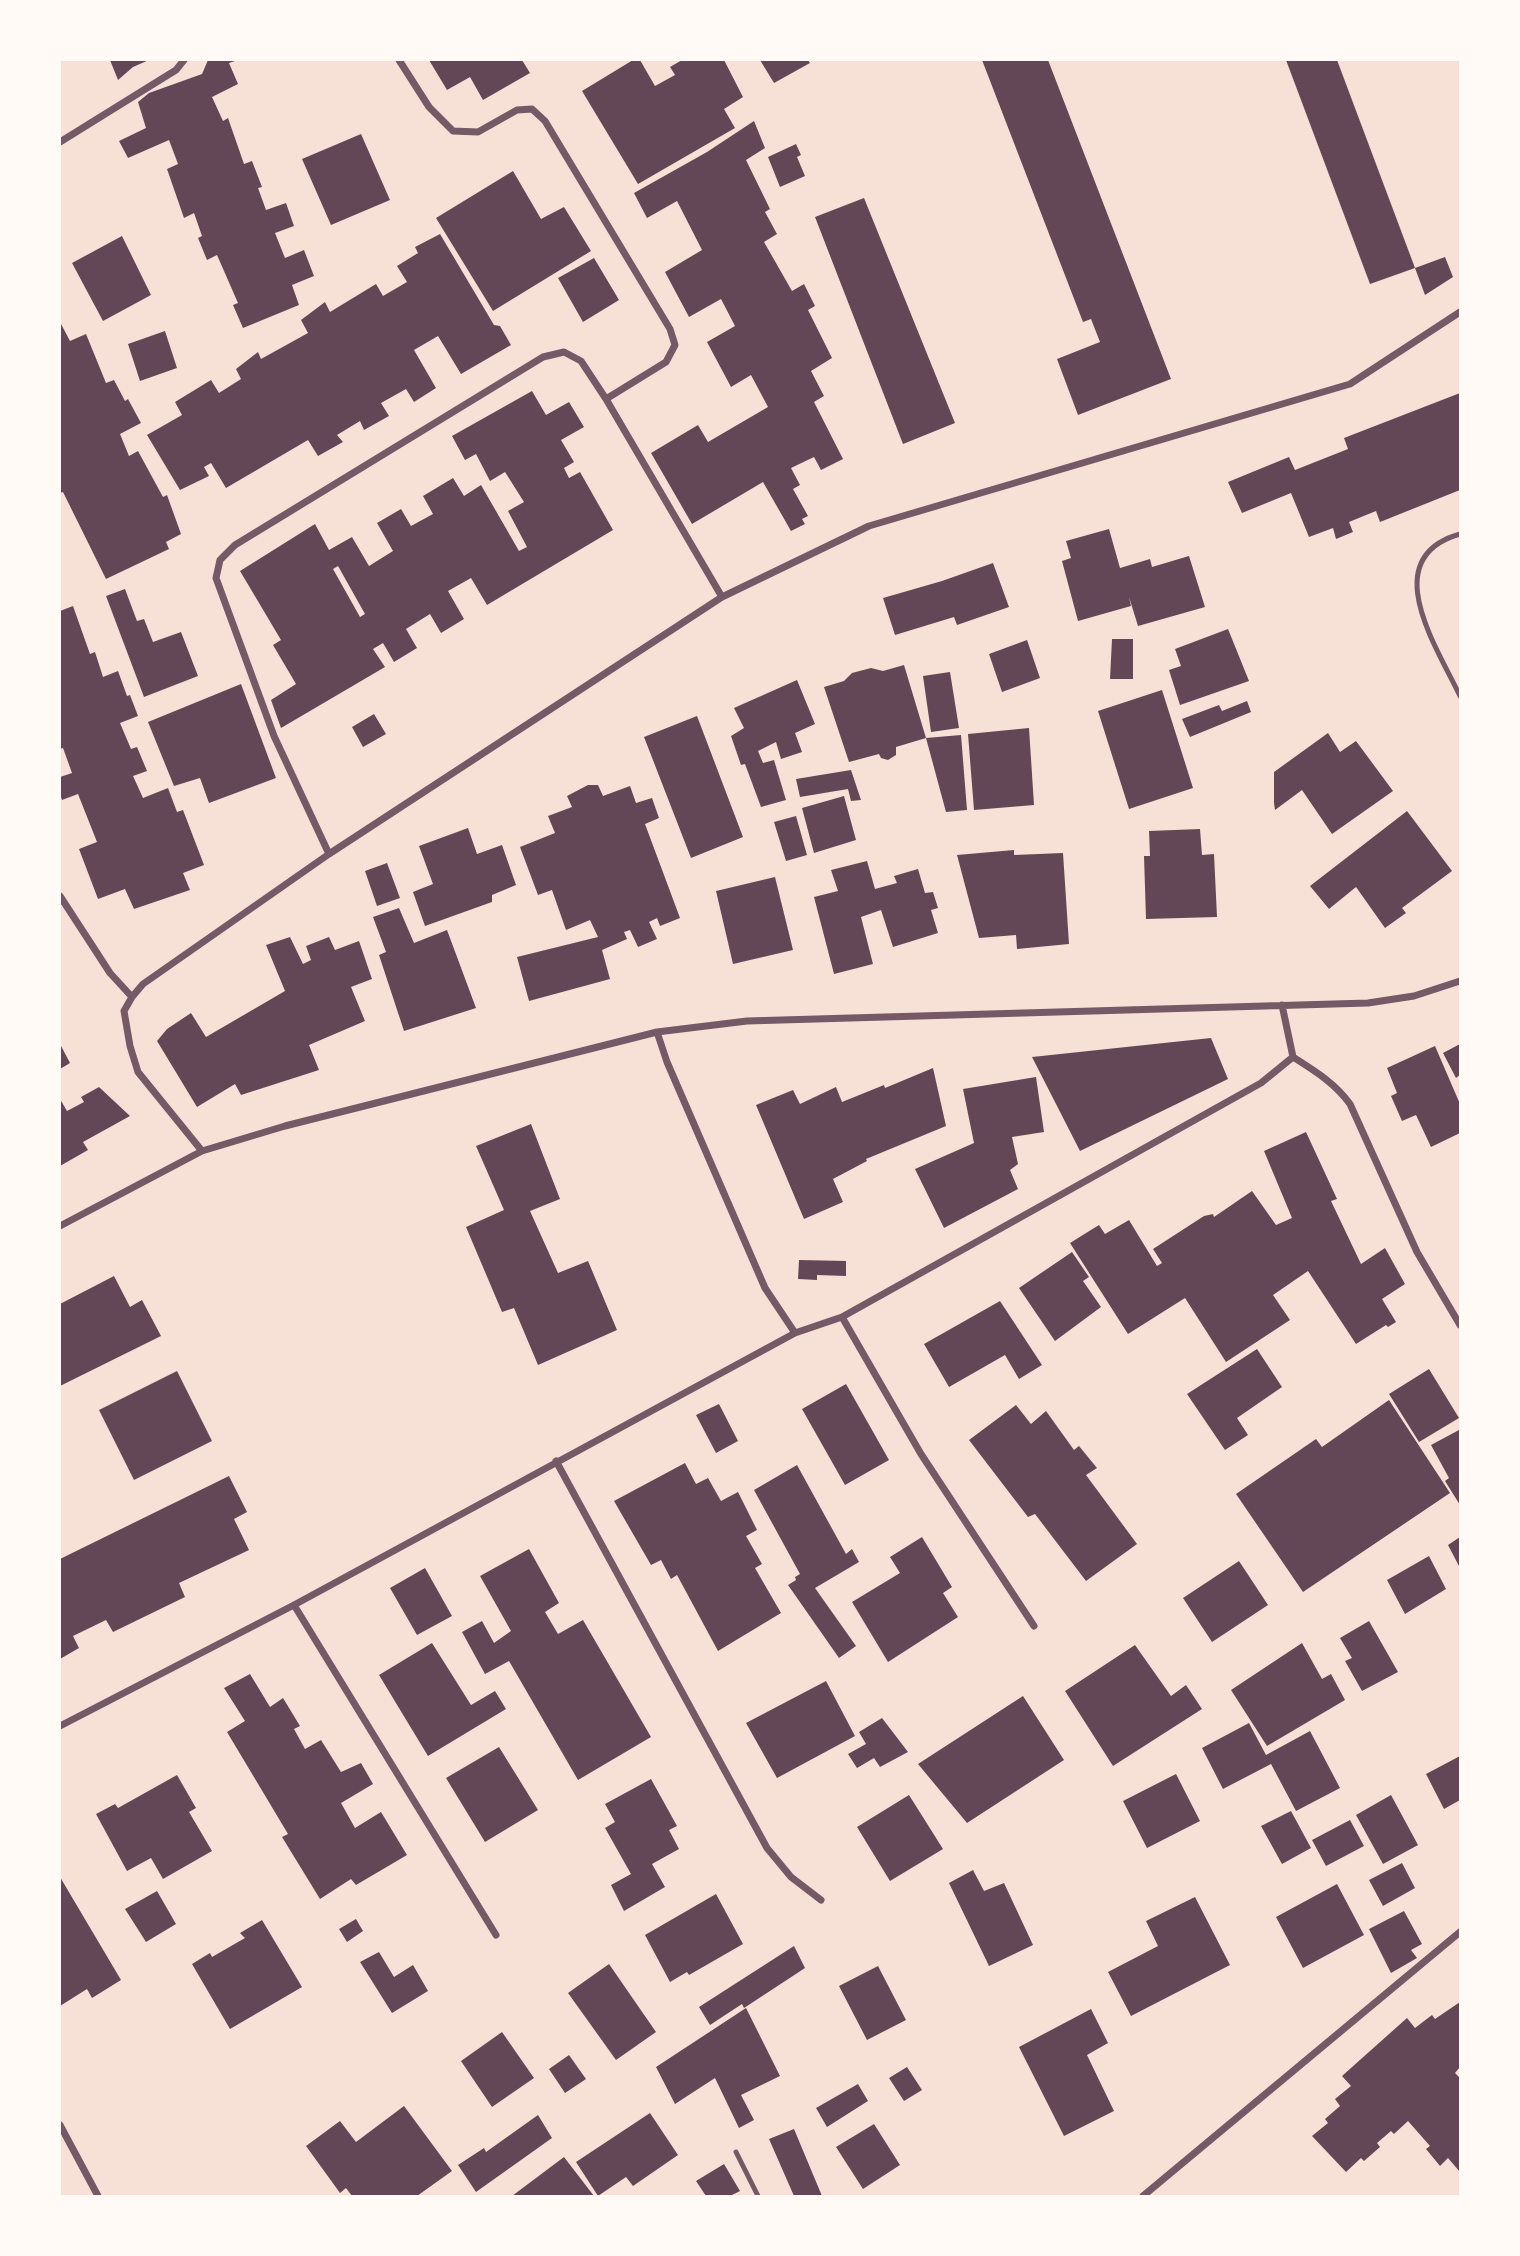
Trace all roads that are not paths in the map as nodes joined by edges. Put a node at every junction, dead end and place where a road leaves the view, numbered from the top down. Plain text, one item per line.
1 (184, 60) edge
2 (399, 60) edge
3 (60, 142) edge
4 (1461, 312) edge
5 (606, 399) junction
6 (1461, 534) edge
7 (722, 597) junction
8 (1461, 696) edge
9 (328, 854) junction
10 (60, 896) edge
11 (1461, 981) edge
12 (132, 996) junction
13 (1282, 1005) junction
14 (657, 1032) junction
15 (1293, 1057) junction
16 (202, 1151) junction
17 (60, 1226) edge
18 (842, 1317) junction
19 (1461, 1325) edge
20 (794, 1333) junction
21 (556, 1461) junction
22 (293, 1605) junction
23 (1034, 1626) dead end
24 (60, 1726) edge
25 (821, 1899) dead end
26 (1461, 1932) edge
27 (496, 1935) dead end
28 (60, 2125) edge
29 (736, 2152) dead end
30 (98, 2196) edge
31 (758, 2196) edge
32 (1143, 2196) edge

1 - 3 street
2 - 5 street
4 - 7 street
5 - 7 street
5 - 9 street
6 - 8 lane
7 - 9 street
9 - 12 street
10 - 12 street
11 - 13 street
12 - 16 street
13 - 14 street
13 - 15 street
14 - 16 street
14 - 20 street
15 - 18 street
15 - 19 street
16 - 17 street
18 - 20 street
18 - 23 street
20 - 21 street
21 - 22 street
21 - 25 street
22 - 24 street
22 - 27 street
26 - 32 street
28 - 30 street
29 - 31 lane

